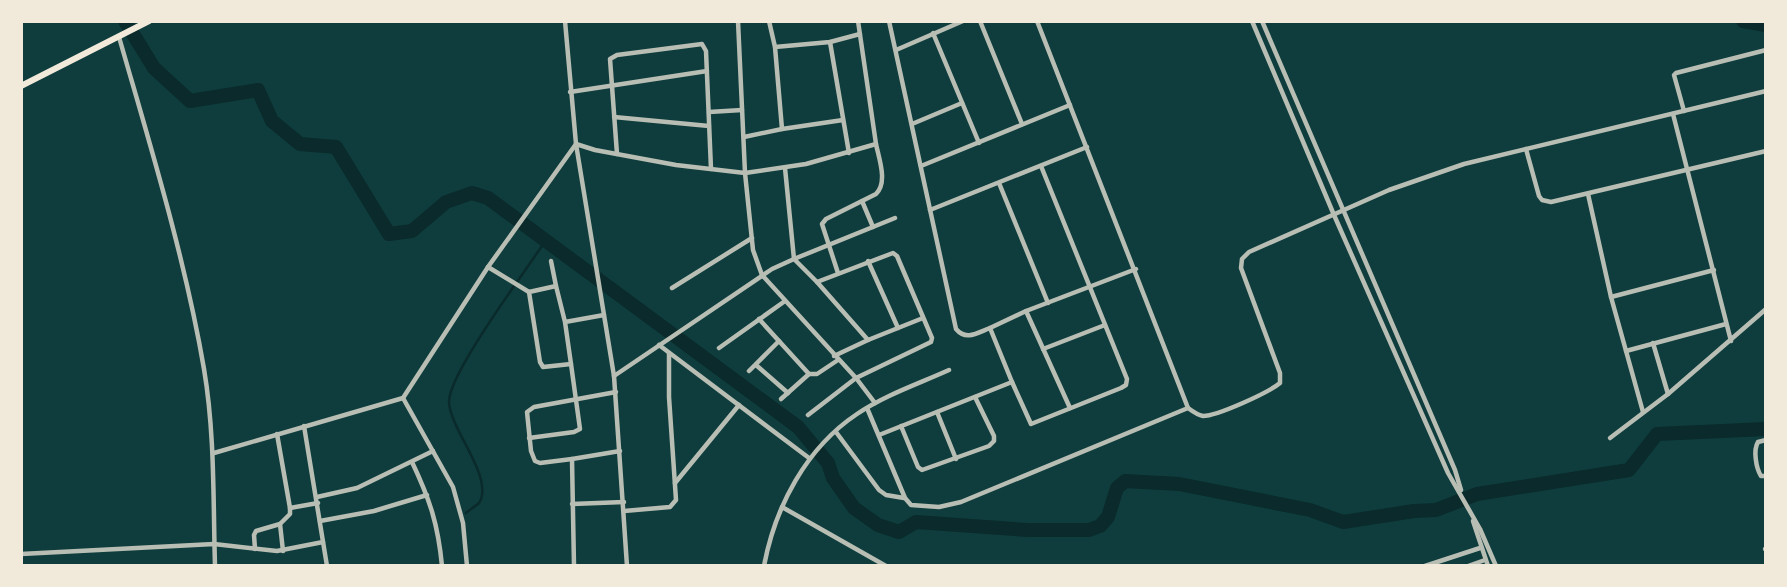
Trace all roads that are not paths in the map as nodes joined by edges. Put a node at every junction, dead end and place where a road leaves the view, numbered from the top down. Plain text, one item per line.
1 (149, 21) edge
2 (565, 21) edge
3 (738, 21) edge
4 (769, 21) edge
5 (858, 21) edge
6 (889, 21) edge
7 (963, 21) edge
8 (980, 21) edge
9 (1037, 21) edge
10 (1252, 21) edge
11 (1262, 21) edge
12 (933, 33) junction
13 (860, 34) junction
14 (119, 37) junction
15 (830, 42) junction
16 (775, 47) junction
17 (896, 50) junction
18 (1766, 50) edge
19 (707, 71) junction
20 (21, 86) edge
21 (611, 86) junction
22 (1766, 91) edge
23 (570, 92) junction
24 (962, 103) junction
25 (1070, 106) junction
26 (742, 110) junction
27 (1684, 111) junction
28 (709, 112) junction
29 (1673, 114) junction
30 (614, 117) junction
31 (843, 120) junction
32 (912, 124) junction
33 (1022, 124) junction
34 (709, 126) junction
35 (782, 128) junction
36 (744, 137) junction
37 (979, 143) junction
38 (576, 144) junction
39 (876, 144) junction
40 (1087, 147) junction
41 (1526, 149) junction
42 (1766, 151) edge
43 (849, 153) junction
44 (618, 154) junction
45 (921, 166) junction
46 (1041, 166) junction
47 (785, 168) junction
48 (712, 169) junction
49 (1688, 170) junction
50 (746, 173) junction
51 (999, 183) junction
52 (1588, 194) junction
53 (862, 201) junction
54 (930, 210) junction
55 (1343, 212) junction
56 (1334, 215) junction
57 (895, 218) dead end
58 (873, 227) junction
59 (751, 238) junction
60 (828, 245) junction
61 (794, 259) junction
62 (551, 261) dead end
63 (869, 261) junction
64 (488, 267) junction
65 (1136, 269) junction
66 (1714, 270) junction
67 (838, 273) junction
68 (762, 275) junction
69 (817, 282) junction
70 (556, 286) junction
71 (1089, 287) junction
72 (672, 288) dead end
73 (526, 291) junction
74 (1611, 297) junction
75 (785, 301) junction
76 (1048, 303) junction
77 (1766, 309) edge
78 (1026, 311) junction
79 (604, 315) junction
80 (923, 318) junction
81 (759, 319) junction
82 (565, 322) junction
83 (1727, 324) junction
84 (1105, 325) junction
85 (898, 328) junction
86 (990, 328) junction
87 (867, 340) junction
88 (779, 341) junction
89 (1731, 341) junction
90 (1653, 343) junction
91 (659, 345) junction
92 (719, 348) dead end
93 (1043, 349) junction
94 (1626, 351) junction
95 (669, 353) junction
96 (836, 358) junction
97 (571, 364) junction
98 (755, 365) junction
99 (949, 370) dead end
100 (749, 371) dead end
101 (809, 374) junction
102 (614, 376) junction
103 (856, 378) junction
104 (1012, 382) junction
105 (616, 392) junction
106 (788, 393) junction
107 (1668, 394) junction
108 (975, 397) junction
109 (403, 398) junction
110 (781, 399) dead end
111 (576, 400) junction
112 (875, 403) junction
113 (739, 405) junction
114 (867, 408) junction
115 (1070, 408) junction
116 (1188, 408) junction
117 (937, 412) junction
118 (1643, 412) junction
119 (808, 415) dead end
120 (304, 426) junction
121 (901, 426) junction
122 (277, 434) junction
123 (833, 434) junction
124 (879, 435) junction
125 (529, 438) junction
126 (1610, 438) dead end
127 (1766, 440) edge
128 (433, 451) junction
129 (621, 451) junction
130 (214, 453) junction
131 (810, 458) junction
132 (572, 459) junction
133 (956, 459) junction
134 (412, 462) junction
135 (1766, 476) edge
136 (675, 483) junction
137 (1462, 494) junction
138 (427, 495) junction
139 (905, 498) junction
140 (317, 500) junction
141 (624, 502) junction
142 (572, 504) junction
143 (782, 507) junction
144 (290, 508) junction
145 (624, 511) junction
146 (1472, 517) junction
147 (320, 521) junction
148 (280, 524) junction
149 (323, 542) junction
150 (214, 544) junction
151 (1480, 548) junction
152 (255, 550) junction
153 (283, 551) junction
154 (21, 554) edge
155 (1487, 563) edge
156 (215, 566) edge
157 (327, 566) edge
158 (442, 566) edge
159 (467, 566) edge
160 (574, 566) edge
161 (627, 566) edge
162 (765, 566) edge
163 (886, 566) edge
164 (1425, 566) edge
165 (1468, 566) edge
166 (1496, 566) edge

1 - 14 main road
2 - 23 street
3 - 26 street
4 - 16 street
5 - 13 street
6 - 17 street
7 - 12 street
8 - 33 street
9 - 25 street
10 - 56 street
11 - 55 street
12 - 17 street
12 - 24 street
13 - 15 street
13 - 39 street
14 - 20 main road
14 - 130 street
15 - 16 street
15 - 31 street
16 - 35 street
17 - 32 street
18 - 27 street
19 - 21 street
19 - 21 street
19 - 28 street
21 - 23 street
21 - 30 street
22 - 27 street
23 - 38 street
24 - 32 street
24 - 37 street
25 - 33 street
25 - 40 street
26 - 28 street
26 - 36 street
27 - 29 street
28 - 34 street
29 - 41 street
29 - 49 street
30 - 34 street
30 - 44 street
31 - 35 street
31 - 43 street
32 - 45 street
33 - 37 street
34 - 48 street
35 - 36 street
36 - 50 street
37 - 45 street
38 - 44 street
38 - 64 street
38 - 79 street
39 - 43 street
39 - 53 street
40 - 46 street
40 - 65 street
41 - 52 street
41 - 55 street
42 - 49 street
43 - 47 street
44 - 48 street
45 - 54 street
46 - 51 street
46 - 71 street
47 - 50 street
47 - 61 street
48 - 50 street
49 - 52 street
49 - 66 street
50 - 59 street
51 - 54 street
51 - 76 street
52 - 74 street
53 - 58 street
53 - 60 street
54 - 86 street
55 - 56 street
55 - 137 street
56 - 116 street
56 - 137 street
57 - 58 street
58 - 60 street
59 - 68 street
59 - 72 street
60 - 61 street
60 - 67 street
61 - 68 street
61 - 69 street
62 - 70 street
63 - 67 street
63 - 80 street
63 - 85 street
64 - 73 street
64 - 109 street
65 - 71 street
65 - 116 street
66 - 74 street
66 - 83 street
67 - 69 street
68 - 75 street
68 - 91 street
69 - 87 street
70 - 73 street
70 - 82 street
71 - 76 street
71 - 84 street
73 - 97 street
74 - 94 street
75 - 81 street
75 - 96 street
76 - 78 street
77 - 89 street
78 - 86 street
78 - 93 street
79 - 82 street
79 - 102 street
80 - 85 street
80 - 103 street
81 - 88 street
81 - 92 street
82 - 97 street
83 - 89 street
83 - 90 street
84 - 93 street
84 - 115 street
85 - 87 street
86 - 104 street
87 - 96 street
88 - 98 street
88 - 101 street
89 - 107 street
90 - 94 street
90 - 107 street
91 - 95 street
91 - 102 street
93 - 115 street
94 - 118 street
95 - 113 street
95 - 136 street
96 - 101 street
96 - 103 street
97 - 111 street
98 - 100 street
98 - 106 street
99 - 112 street
101 - 106 street
102 - 105 street
103 - 112 street
103 - 119 street
104 - 108 street
104 - 115 street
105 - 111 street
105 - 129 street
106 - 110 street
107 - 118 street
108 - 117 street
108 - 133 street
109 - 120 street
109 - 128 street
111 - 125 street
111 - 125 street
112 - 114 street
113 - 131 street
113 - 136 street
114 - 123 street
114 - 124 street
116 - 139 street
117 - 121 street
117 - 133 street
118 - 126 street
120 - 122 street
120 - 140 street
121 - 124 street
121 - 133 street
122 - 130 street
122 - 144 street
123 - 131 street
123 - 139 street
124 - 139 street
125 - 132 street
127 - 135 street
128 - 134 street
128 - 159 street
129 - 132 street
129 - 141 street
130 - 150 street
131 - 143 street
132 - 142 street
134 - 138 street
134 - 140 street
136 - 145 street
137 - 146 street
138 - 147 street
138 - 158 street
140 - 144 street
140 - 147 street
141 - 142 street
141 - 145 street
142 - 160 street
143 - 162 street
143 - 163 street
144 - 148 street
145 - 161 street
146 - 151 street
146 - 166 street
147 - 149 street
148 - 152 street
148 - 153 street
149 - 153 street
149 - 157 street
150 - 152 street
150 - 154 street
150 - 156 street
151 - 155 street
151 - 164 street
152 - 153 street
155 - 165 street

